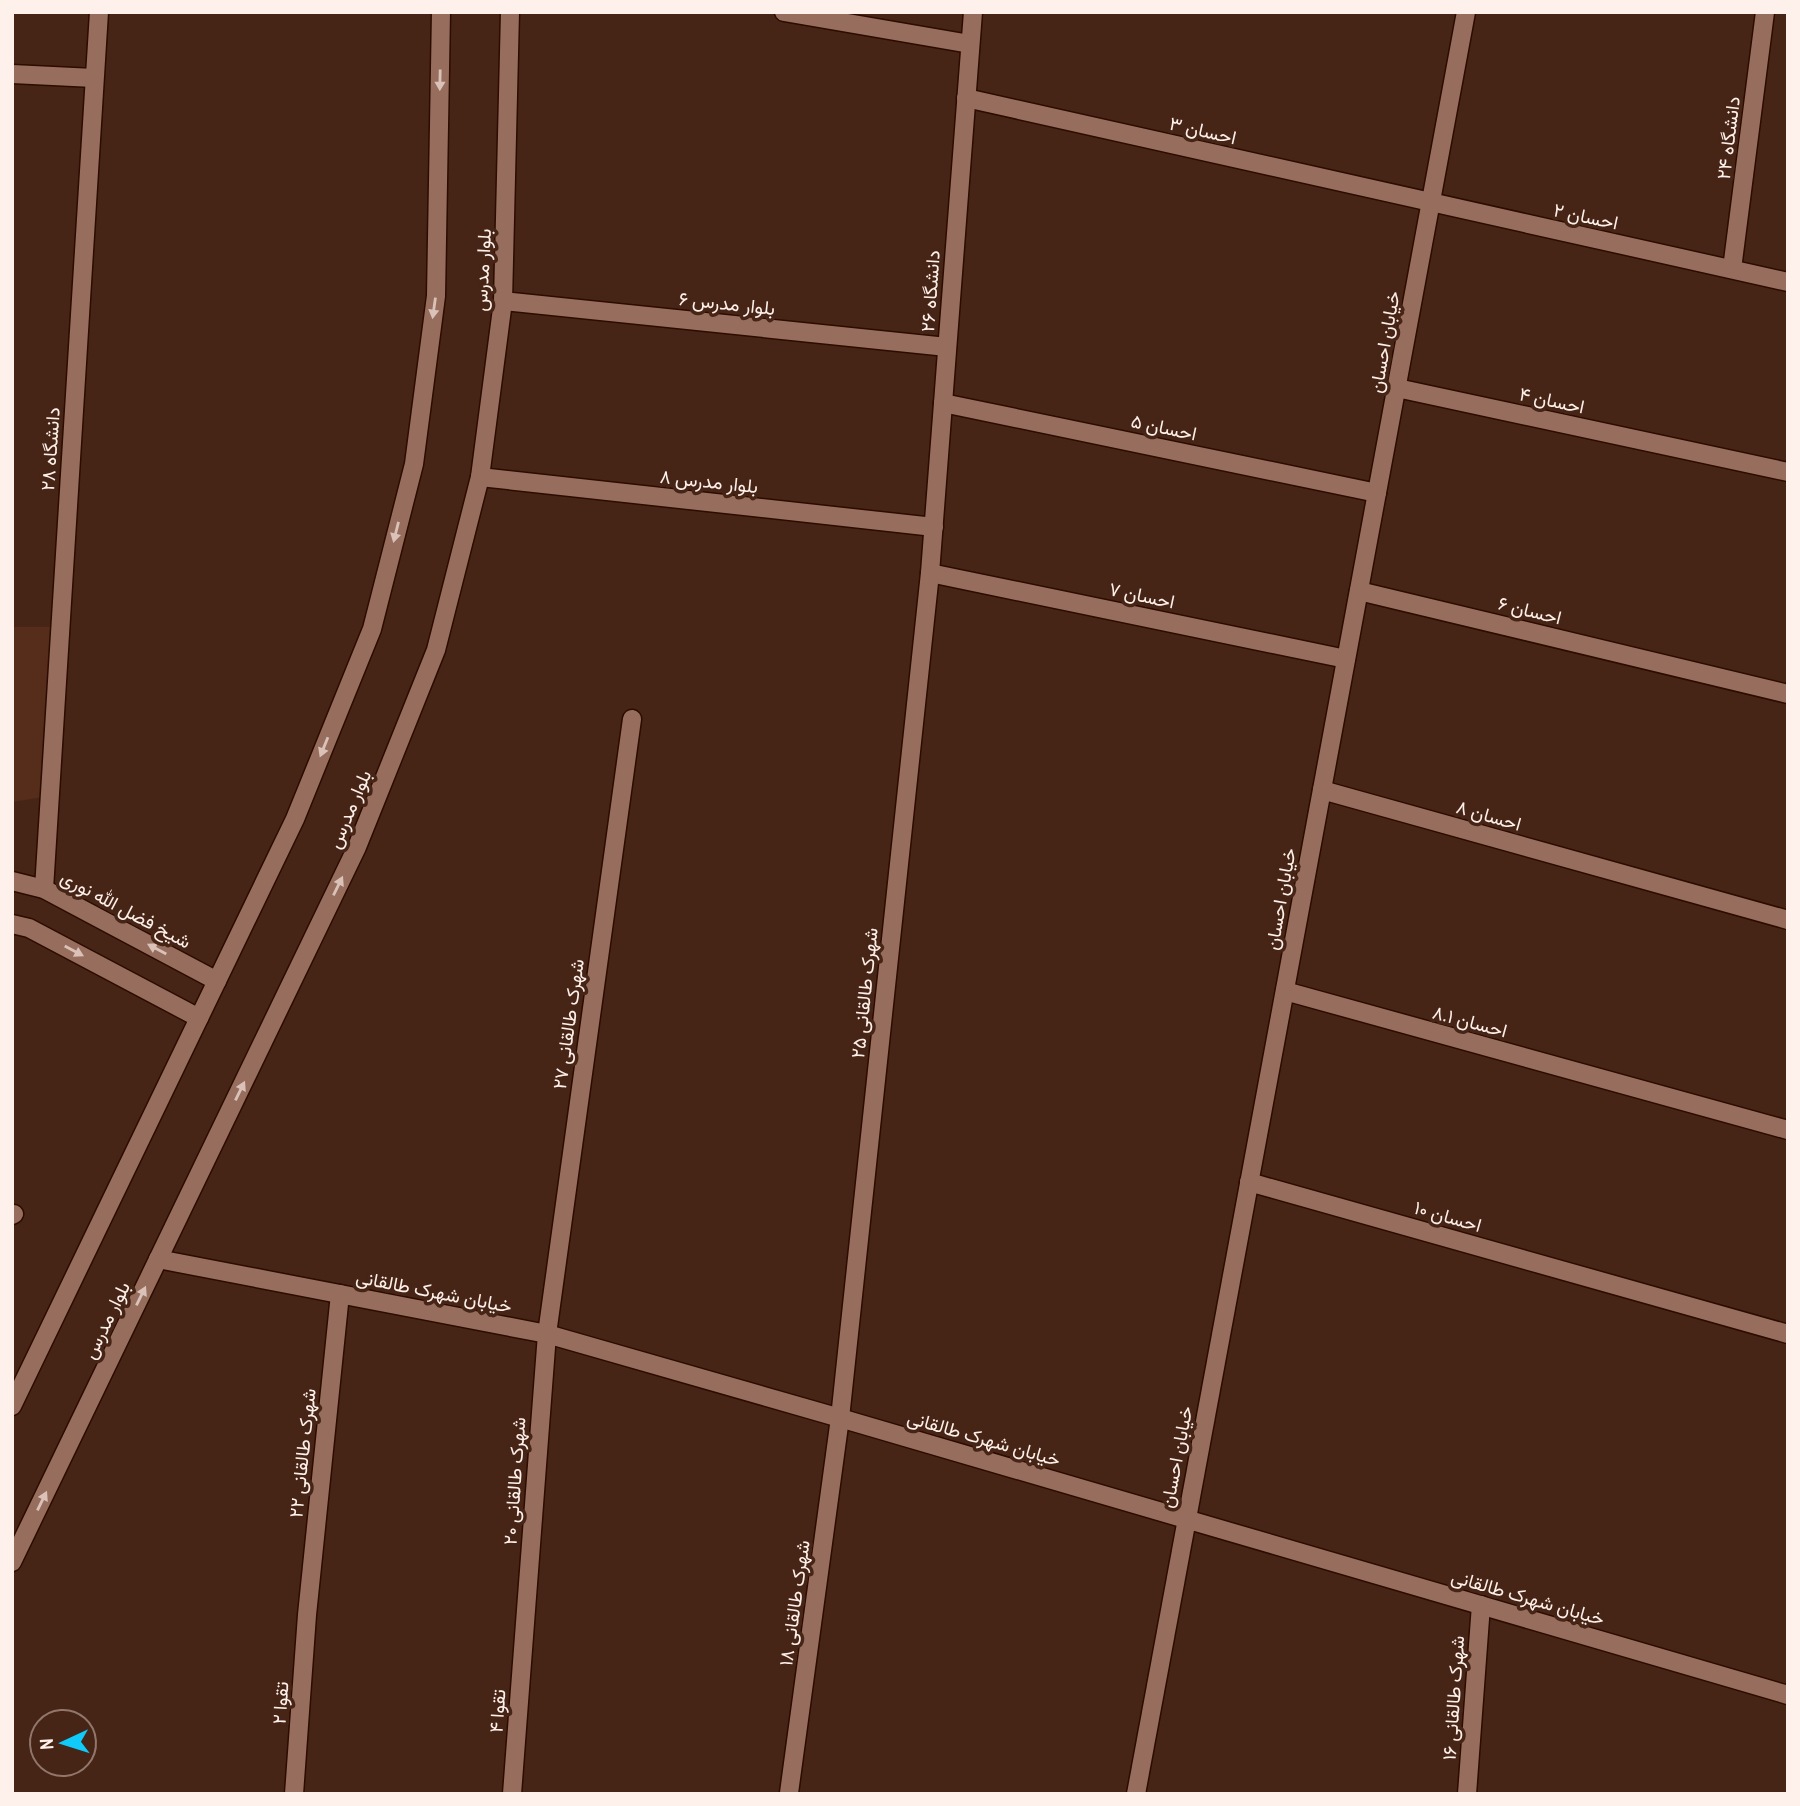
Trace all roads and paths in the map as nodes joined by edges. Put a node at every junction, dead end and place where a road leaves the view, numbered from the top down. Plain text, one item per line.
1 (99, 12) edge
2 (441, 12) edge
3 (510, 12) edge
4 (784, 12) edge
5 (972, 12) edge
6 (1466, 12) edge
7 (1765, 12) edge
8 (970, 44) junction
9 (12, 74) edge
10 (94, 78) junction
11 (966, 98) junction
12 (1431, 203) junction
13 (1732, 270) junction
14 (1788, 282) edge
15 (503, 301) junction
16 (947, 347) junction
17 (1397, 388) junction
18 (943, 403) junction
19 (1788, 472) edge
20 (480, 477) junction
21 (1377, 493) junction
22 (934, 527) junction
23 (930, 573) junction
24 (1359, 591) junction
25 (1346, 659) junction
26 (1788, 694) edge
27 (632, 719) dead end
28 (1322, 790) junction
29 (12, 881) edge
30 (44, 889) junction
31 (1788, 920) edge
32 (12, 923) edge
33 (217, 981) junction
34 (1285, 991) junction
35 (199, 1018) junction
36 (1788, 1130) edge
37 (1249, 1182) junction
38 (158, 1259) junction
39 (340, 1294) junction
40 (547, 1334) junction
41 (1788, 1334) edge
42 (12, 1406) edge
43 (840, 1418) junction
44 (1186, 1519) junction
45 (12, 1562) edge
46 (1481, 1605) junction
47 (307, 1615) joint
48 (524, 1631) joint
49 (1788, 1695) edge
50 (789, 1793) edge
51 (295, 1794) edge
52 (512, 1794) edge
53 (1136, 1794) edge
54 (1467, 1794) edge

1 - 10 street, دانشگاه ۲۸
2 -> 33 street
3 - 15 street, بلوار مدرس
4 - 8 street
5 - 8 street, دانشگاه ۲۶
6 - 12 street, خیابان احسان
7 - 13 street, دانشگاه ۲۴
8 - 11 street, دانشگاه ۲۶
9 - 10 street
10 - 30 street, دانشگاه ۲۸
11 - 12 street, احسان ۳
11 - 16 street, دانشگاه ۲۶
12 - 13 street, احسان ۲
12 - 17 street, خیابان احسان
13 - 14 street, احسان ۲
15 - 16 street, بلوار مدرس ۶
15 - 20 street, بلوار مدرس
16 - 18 street, دانشگاه ۲۶
17 - 19 street, احسان ۴
17 - 21 street, خیابان احسان
18 - 21 street, احسان ۵
18 - 22 street, دانشگاه ۲۶
20 - 22 street, بلوار مدرس ۸
38 -> 20 street, بلوار مدرس
21 - 24 street, خیابان احسان
22 - 23 street, دانشگاه ۲۶
23 - 25 street, احسان ۷
23 - 43 street, شهرک طالقانی ۲۵
24 - 25 street, خیابان احسان
24 - 26 street, احسان ۶
25 - 28 street, خیابان احسان
27 - 40 street, شهرک طالقانی ۲۷
28 - 31 street, احسان ۸
28 - 34 street, خیابان احسان
29 - 30 street, شیخ فضل الله نوری
33 -> 30 street, شیخ فضل الله نوری
32 -> 35 street
33 - 35 street
34 - 36 street, احسان ۸.۱
34 - 37 street, خیابان احسان
35 - 42 street
37 - 41 street, احسان ۱۰
37 - 44 street, خیابان احسان
38 - 39 street, خیابان شهرک طالقانی
45 -> 38 street, بلوار مدرس
39 - 40 street, خیابان شهرک طالقانی
39 - 47 street, شهرک طالقانی ۲۲
40 - 43 street, خیابان شهرک طالقانی
40 - 48 street, شهرک طالقانی ۲۰
43 - 44 street, خیابان شهرک طالقانی
43 - 50 street, شهرک طالقانی ۱۸
44 - 46 street, خیابان شهرک طالقانی
44 - 53 street, خیابان احسان
46 - 49 street, خیابان شهرک طالقانی
46 - 54 street, شهرک طالقانی ۱۶
47 - 51 street, تقوا ۲
48 - 52 street, تقوا ۴

